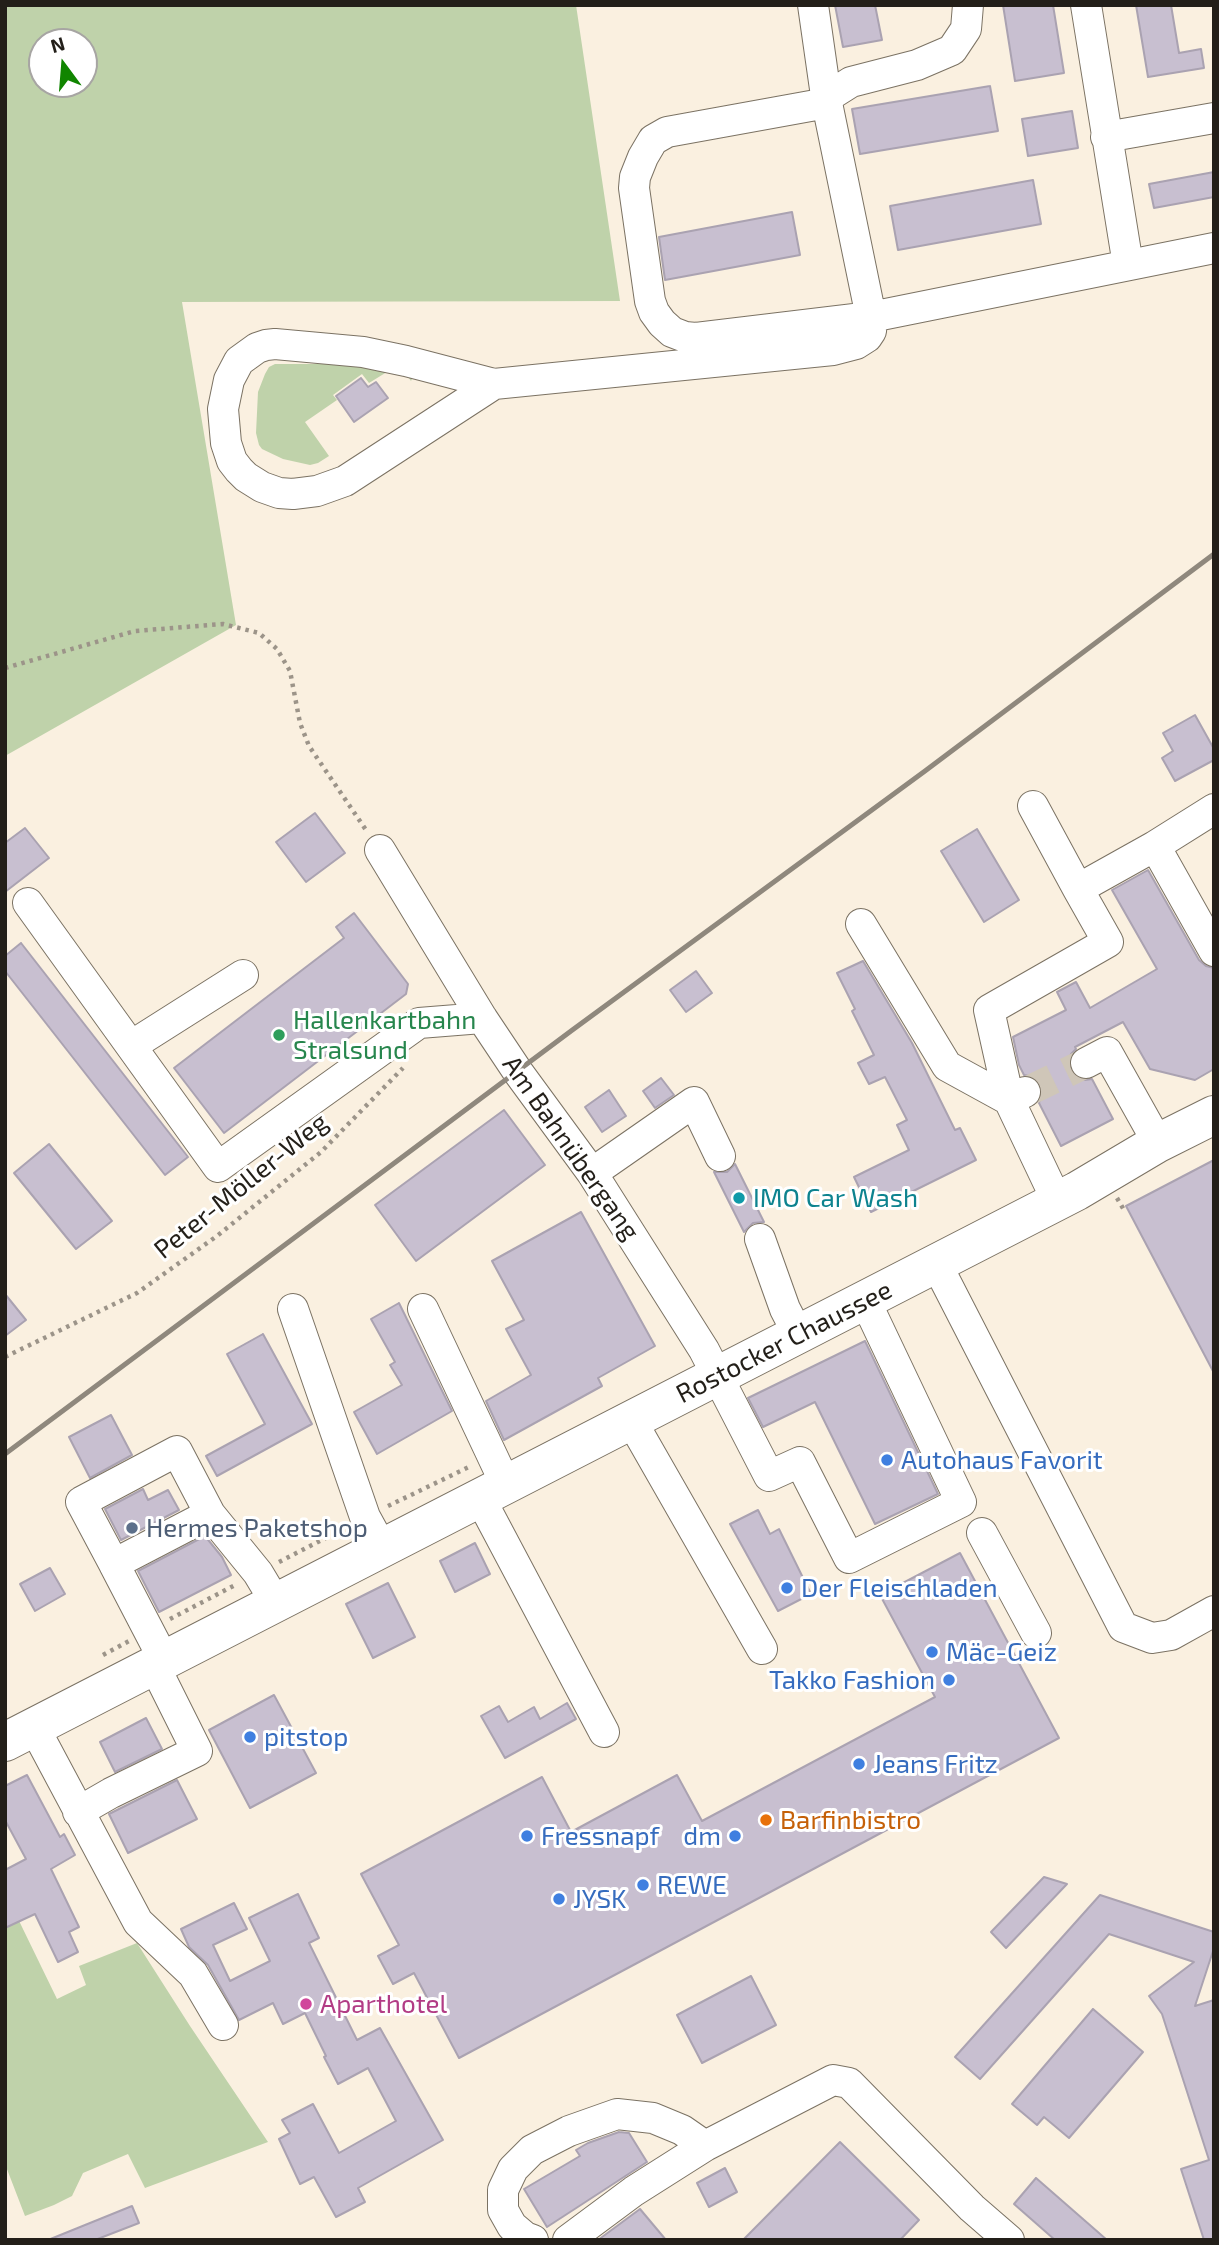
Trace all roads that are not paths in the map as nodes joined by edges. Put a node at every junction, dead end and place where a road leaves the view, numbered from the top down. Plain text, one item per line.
1 (813, 5) edge
2 (968, 5) edge
3 (1086, 5) edge
4 (827, 103) junction
5 (1214, 118) edge
6 (1106, 137) junction
7 (1214, 248) edge
8 (1128, 265) junction
9 (871, 317) junction
10 (494, 384) junction
11 (1033, 806) dead end
12 (1214, 809) edge
13 (1155, 846) junction
14 (380, 850) road end
15 (1078, 889) junction
16 (28, 903) dead end
17 (861, 924) dead end
18 (1214, 951) edge
19 (243, 975) dead end
20 (481, 1018) junction
21 (131, 1046) junction
22 (1086, 1063) tunnel mouth
23 (1018, 1096) junction
24 (1214, 1115) edge
25 (1158, 1143) junction
26 (720, 1156) dead end
27 (592, 1173) junction
28 (1057, 1201) junction
29 (760, 1239) dead end
30 (936, 1263) junction
31 (865, 1300) junction
32 (292, 1309) dead end
33 (423, 1309) dead end
34 (798, 1334) junction
35 (718, 1375) junction
36 (631, 1420) junction
37 (493, 1491) junction
38 (210, 1514) junction
39 (982, 1533) dead end
40 (382, 1548) junction
41 (114, 1564) junction
42 (276, 1603) junction
43 (1214, 1611) edge
44 (1037, 1633) dead end
45 (762, 1649) dead end
46 (159, 1663) junction
47 (604, 1732) dead end
48 (20, 1734) edge
49 (78, 1812) junction
50 (223, 2025) dead end
51 (705, 2146) junction
52 (533, 2240) edge
53 (568, 2240) edge
54 (1009, 2240) edge

1 - 4 street
2 - 4 street
3 - 6 street
4 - 9 street
4 - 9 street
5 - 6 street
6 - 8 street
7 - 8 street
8 - 9 street
9 - 10 street
10 - 10 street
11 - 15 street
12 - 13 street
13 - 15 street
13 - 18 street
14 - 20 street, Am Bahnübergang
15 - 23 street
16 - 21 street
17 - 23 street
19 - 21 street
20 - 21 street
20 - 27 street, Am Bahnübergang
22 - 25 street
23 - 28 street
24 - 25 main road, Rostocker Chaussee
25 - 28 main road, Rostocker Chaussee
26 - 27 street
27 - 35 street, Am Bahnübergang
28 - 30 main road, Rostocker Chaussee
29 - 34 street
30 - 31 main road, Rostocker Chaussee
30 - 43 street
31 - 34 main road, Rostocker Chaussee
31 - 35 street, Am Bahnübergang
32 - 40 street
33 - 37 street
34 - 35 main road, Rostocker Chaussee
35 - 36 main road, Rostocker Chaussee
36 - 37 main road, Rostocker Chaussee
36 - 45 street
37 - 40 main road, Rostocker Chaussee
37 - 47 street
38 - 41 street
38 - 41 street
38 - 42 street
39 - 44 street
40 - 42 main road, Rostocker Chaussee
41 - 46 street
42 - 46 main road, Rostocker Chaussee
46 - 48 main road, Rostocker Chaussee
46 - 49 street
48 - 49 street, Rostocker Chaussee
49 - 50 street, Rostocker Chaussee
51 - 52 street
51 - 53 street
51 - 54 street

